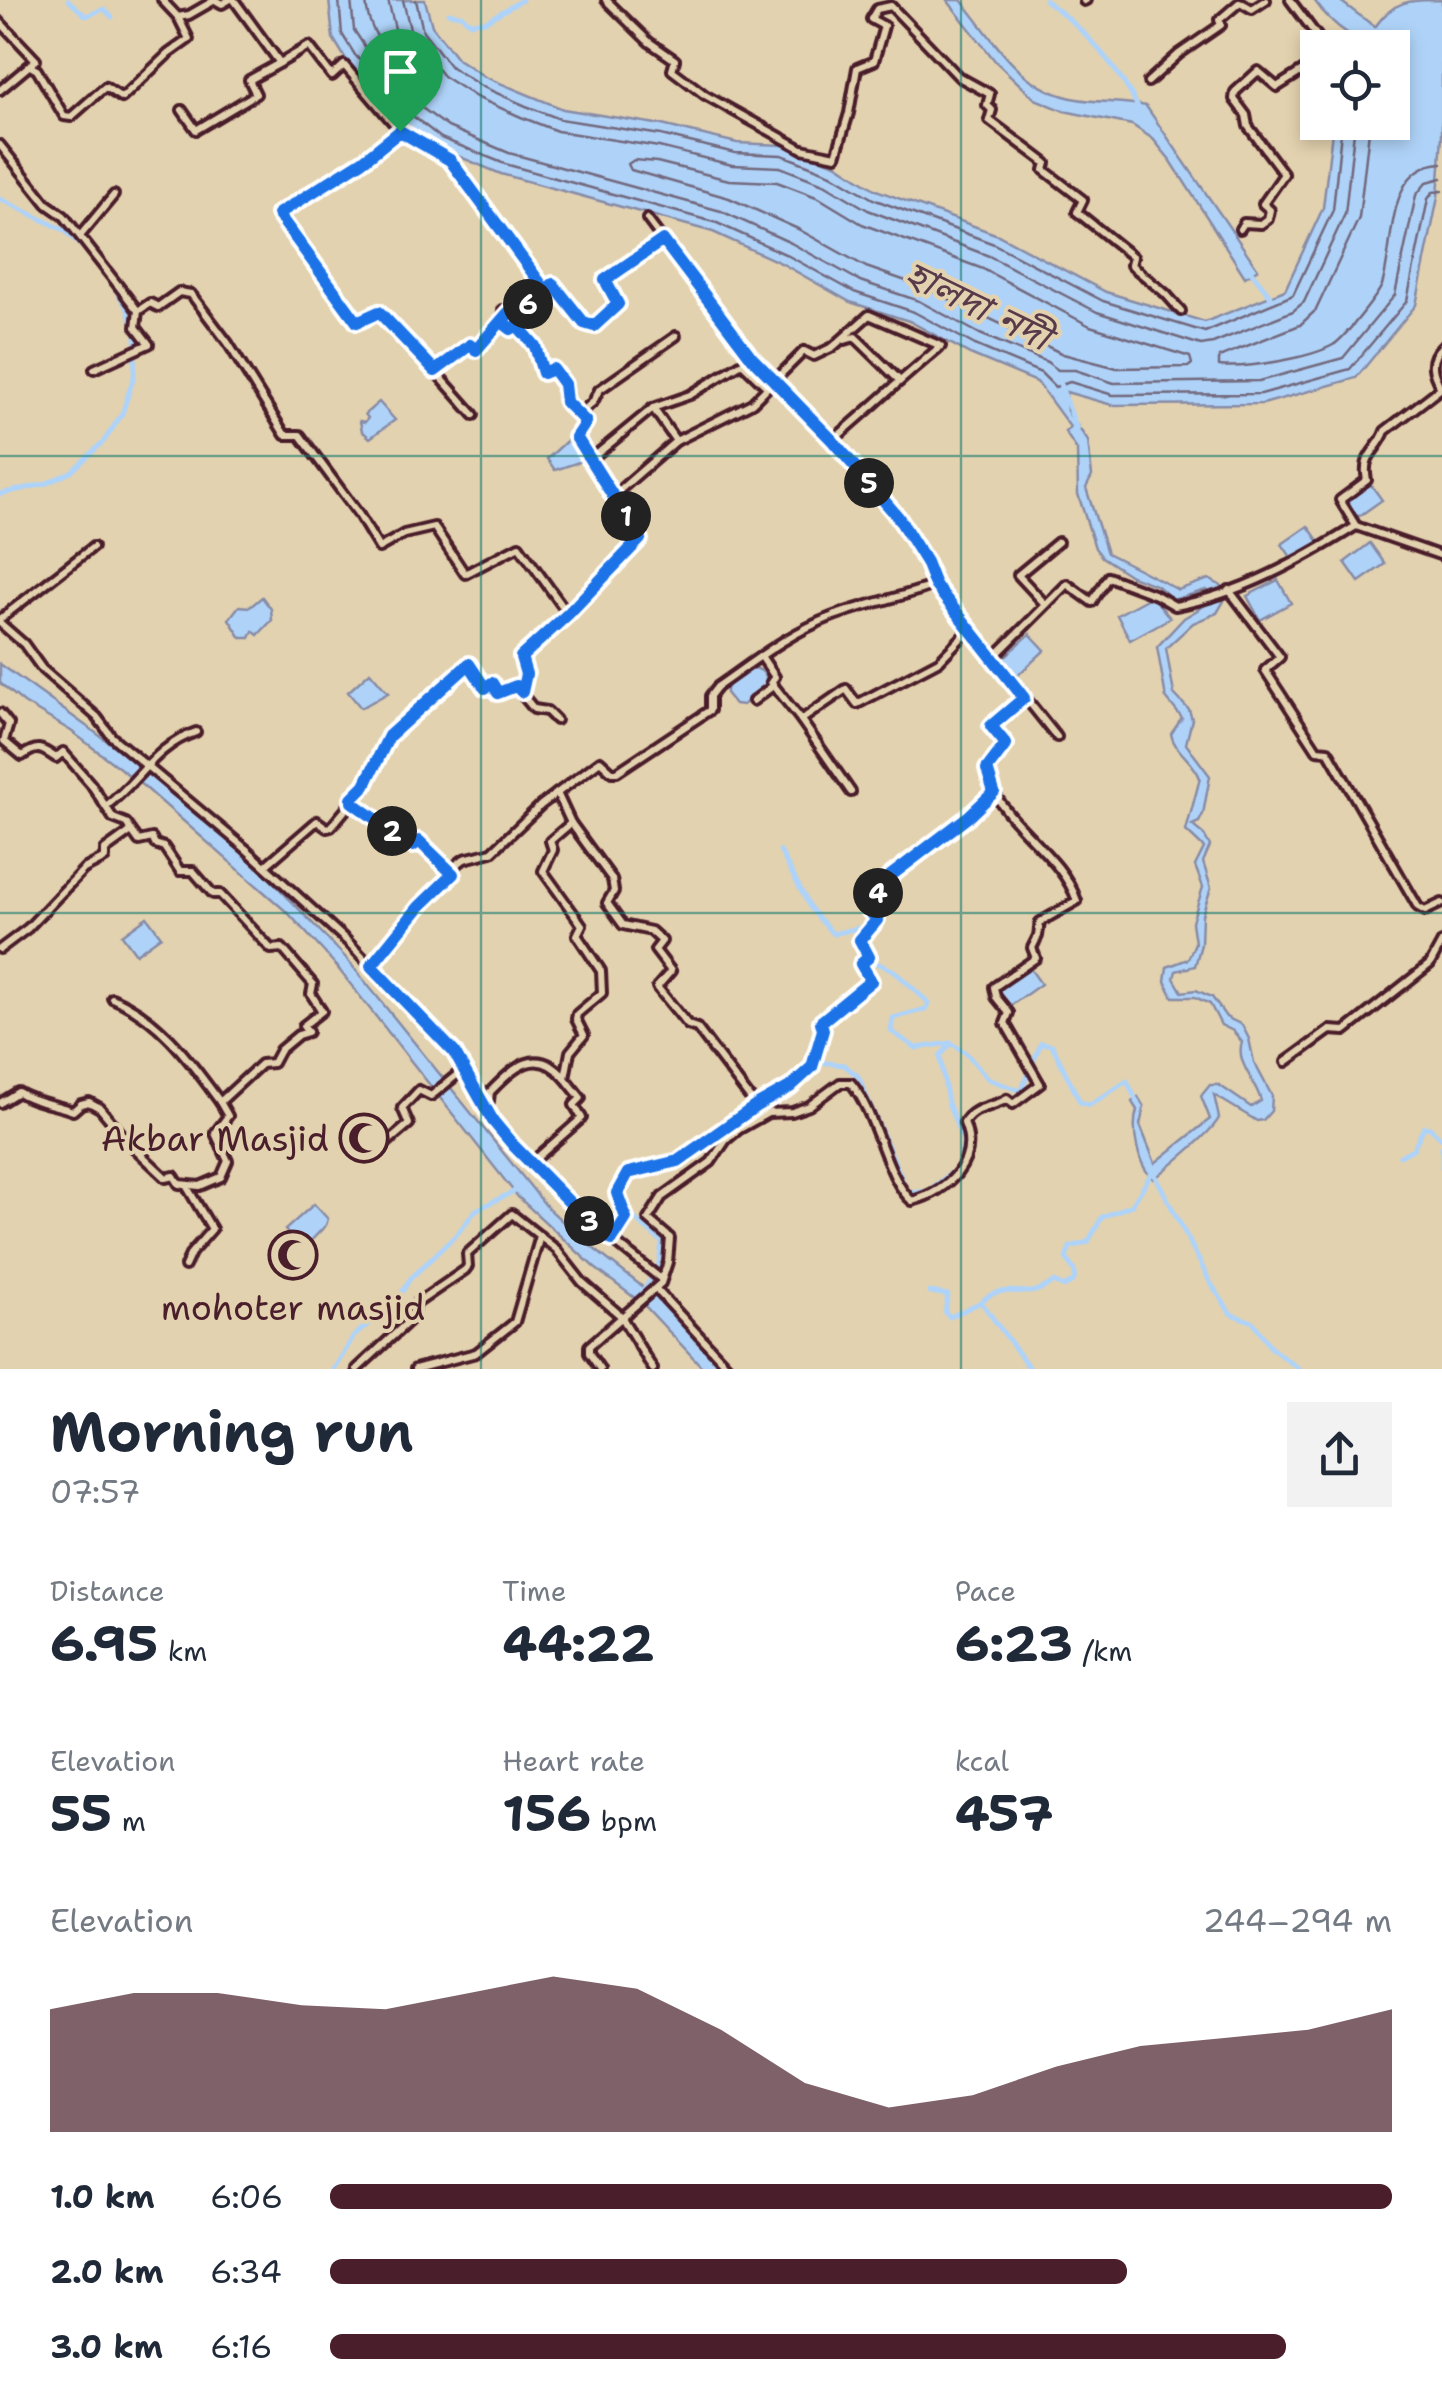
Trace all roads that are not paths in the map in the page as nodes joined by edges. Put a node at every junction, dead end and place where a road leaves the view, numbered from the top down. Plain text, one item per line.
1 (162, 0) edge
2 (232, 0) edge
3 (606, 0) edge
4 (1266, 0) edge
5 (1290, 0) edge
6 (178, 17) junction
7 (0, 22) edge
8 (1312, 30) edge
9 (280, 64) junction
10 (30, 66) junction
11 (1300, 72) edge
12 (1148, 82) dead end
13 (0, 90) edge
14 (182, 110) dead end
15 (400, 131) junction
16 (0, 145) edge
17 (114, 195) dead end
18 (646, 219) dead end
19 (1240, 230) dead end
20 (80, 236) junction
21 (663, 240) junction
22 (546, 291) junction
23 (138, 311) junction
24 (1181, 311) dead end
25 (502, 322) junction
26 (676, 336) dead end
27 (841, 340) junction
28 (1442, 346) edge
29 (94, 369) dead end
30 (435, 371) junction
31 (774, 379) junction
32 (900, 380) junction
33 (766, 386) junction
34 (653, 408) junction
35 (580, 414) junction
36 (474, 415) dead end
37 (832, 440) junction
38 (676, 442) junction
39 (592, 459) junction
40 (614, 495) junction
41 (1356, 526) junction
42 (1058, 542) dead end
43 (94, 548) dead end
44 (1442, 556) edge
45 (935, 585) junction
46 (1228, 589) junction
47 (1044, 603) junction
48 (568, 614) junction
49 (0, 621) edge
50 (968, 631) junction
51 (761, 656) junction
52 (992, 660) junction
53 (774, 685) junction
54 (522, 692) junction
55 (1024, 698) junction
56 (753, 700) dead end
57 (0, 713) edge
58 (556, 720) dead end
59 (801, 720) junction
60 (196, 732) dead end
61 (1056, 737) dead end
62 (2, 743) edge
63 (147, 765) junction
64 (851, 792) dead end
65 (994, 792) junction
66 (558, 793) junction
67 (352, 802) junction
68 (106, 806) junction
69 (570, 823) junction
70 (130, 832) junction
71 (265, 866) junction
72 (451, 869) junction
73 (1442, 903) edge
74 (1442, 942) edge
75 (0, 950) edge
76 (371, 966) junction
77 (112, 998) dead end
78 (1286, 1062) dead end
79 (464, 1069) junction
80 (565, 1078) junction
81 (220, 1102) junction
82 (0, 1103) edge
83 (756, 1106) junction
84 (485, 1107) junction
85 (382, 1146) dead end
86 (530, 1163) junction
87 (187, 1186) junction
88 (540, 1236) junction
89 (612, 1240) junction
90 (185, 1266) dead end
91 (660, 1277) junction
92 (654, 1291) junction
93 (621, 1316) junction
94 (357, 1369) edge
95 (415, 1369) edge
96 (600, 1369) edge
97 (653, 1369) edge
98 (730, 1369) edge

1 - 6 street
2 - 6 street
2 - 9 street
3 - 24 street
4 - 12 street
5 - 8 street
6 - 10 street
7 - 10 street
9 - 14 street
9 - 15 street
10 - 13 street
11 - 19 street
15 - 22 street
15 - 30 street
16 - 20 street
17 - 20 street
18 - 21 street
20 - 23 street
21 - 22 street
21 - 31 street
22 - 25 street
23 - 29 street
23 - 48 street
25 - 30 street
25 - 35 street
26 - 35 street
27 - 31 street
27 - 32 street
27 - 32 street
28 - 41 street
30 - 36 street
31 - 33 street
31 - 37 street
32 - 37 street
33 - 34 street
33 - 38 street
34 - 38 street
34 - 39 street
35 - 39 street
37 - 45 street
38 - 40 street
39 - 40 street
40 - 48 street
41 - 44 street
41 - 46 street
42 - 47 street
43 - 49 street
45 - 50 street
45 - 51 street
46 - 47 street
46 - 73 street
47 - 52 street
48 - 54 street
49 - 63 street
50 - 52 street
50 - 59 street
51 - 53 street
51 - 66 street
52 - 55 street
53 - 56 street
53 - 59 street
54 - 58 street
54 - 67 street
55 - 61 street
55 - 65 street
57 - 62 street
59 - 64 street
60 - 63 street
62 - 68 street
63 - 68 street
63 - 71 street
65 - 83 street
65 - 91 street
66 - 69 street
66 - 72 street
67 - 71 street
67 - 72 street
68 - 70 street
69 - 80 street
69 - 83 street
70 - 75 street
70 - 81 street
71 - 76 street
72 - 76 street
74 - 78 street
76 - 79 street
77 - 81 street
79 - 84 street
79 - 85 street
80 - 84 street
80 - 86 street
81 - 87 street
82 - 87 street
83 - 89 street
84 - 86 street
86 - 89 street
87 - 90 street
88 - 93 street
88 - 94 street
88 - 95 street
89 - 91 street
91 - 92 street
92 - 93 street
92 - 98 street
93 - 96 street
93 - 97 street

